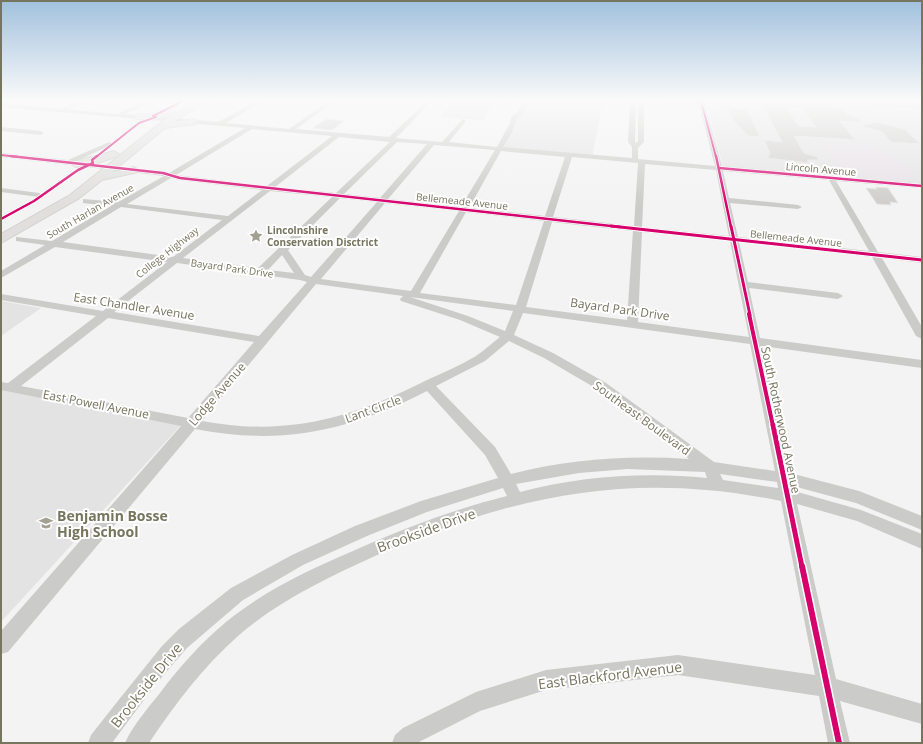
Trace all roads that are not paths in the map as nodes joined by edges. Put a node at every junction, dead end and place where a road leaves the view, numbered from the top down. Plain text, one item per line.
1 (141, 136) edge
2 (145, 136) edge
3 (238, 136) edge
4 (336, 136) edge
5 (345, 136) edge
6 (397, 136) edge
7 (447, 136) edge
8 (506, 136) edge
9 (631, 136) edge
10 (641, 136) edge
11 (710, 136) edge
12 (393, 140) junction
13 (109, 144) dead end
14 (438, 144) junction
15 (636, 147) junction
16 (499, 149) junction
17 (114, 154) junction
18 (1, 155) edge
19 (568, 155) junction
20 (638, 161) junction
21 (73, 163) junction
22 (99, 166) junction
23 (112, 167) junction
24 (719, 168) junction
25 (134, 170) junction
26 (170, 175) junction
27 (98, 178) junction
28 (831, 178) junction
29 (921, 187) edge
30 (267, 188) junction
31 (1, 190) edge
32 (39, 195) dead end
33 (338, 196) junction
34 (725, 200) junction
35 (86, 201) dead end
36 (384, 201) junction
37 (120, 205) junction
38 (798, 207) dead end
39 (463, 210) junction
40 (228, 218) junction
41 (548, 219) junction
42 (638, 229) junction
43 (1, 230) edge
44 (1, 239) edge
45 (19, 239) dead end
46 (733, 239) junction
47 (54, 243) junction
48 (283, 250) junction
49 (875, 255) junction
50 (174, 260) junction
51 (922, 260) edge
52 (260, 272) junction
53 (1, 275) edge
54 (308, 279) junction
55 (742, 284) junction
56 (375, 290) junction
57 (414, 294) junction
58 (838, 296) dead end
59 (1, 297) edge
60 (520, 308) junction
61 (105, 314) junction
62 (632, 324) junction
63 (508, 336) junction
64 (922, 336) edge
65 (263, 340) junction
66 (754, 340) junction
67 (922, 364) edge
68 (6, 386) edge
69 (430, 386) junction
70 (191, 423) junction
71 (709, 466) junction
72 (783, 477) junction
73 (507, 480) junction
74 (718, 485) junction
75 (787, 495) junction
76 (516, 499) junction
77 (922, 522) edge
78 (922, 542) edge
79 (1, 645) edge
80 (827, 687) junction
81 (922, 714) edge
82 (99, 743) edge
83 (136, 743) edge
84 (403, 743) edge
85 (839, 743) edge

1 - 17 highway
2 - 23 highway
3 - 26 street, South Harlan Avenue
4 - 30 street, College Highway
5 - 12 street, Lincoln Avenue
6 - 12 street
7 - 14 street, Lodge Avenue
8 - 16 street
9 - 15 street
10 - 15 street
11 - 24 street, South Rotherwood Avenue
12 - 14 street, Lincoln Avenue
12 - 33 street
13 - 21 street
14 - 16 street, Lincoln Avenue
14 - 36 street, Lodge Avenue
15 - 20 street
16 - 19 street, Lincoln Avenue
16 - 39 street
17 - 21 highway
17 - 22 highway
18 - 21 street, Bellemeade Avenue
19 - 20 street, Lincoln Avenue
19 - 41 street, Lant Circle
20 - 24 street, Lincoln Avenue
20 - 42 street
21 - 22 street, Bellemeade Avenue
22 - 23 street, Bellemeade Avenue
22 - 43 highway
23 - 25 street, Bellemeade Avenue
23 - 27 highway
24 - 28 street, Lincoln Avenue
24 - 34 street, South Rotherwood Avenue
25 - 26 street, Bellemeade Avenue
25 - 27 highway
26 - 30 street, Bellemeade Avenue
26 - 37 street, South Harlan Avenue
27 - 44 highway
28 - 29 street, Lincoln Avenue
28 - 49 street
30 - 33 street, Bellemeade Avenue
30 - 40 street, College Highway
31 - 32 street
33 - 36 street, Bellemeade Avenue
33 - 48 street
34 - 38 street
34 - 46 street, South Rotherwood Avenue
35 - 37 street
36 - 39 street, Bellemeade Avenue
36 - 54 street, Lodge Avenue
37 - 40 street
37 - 47 street, South Harlan Avenue
39 - 41 street, Bellemeade Avenue
39 - 57 street
40 - 50 street, College Highway
41 - 42 street, Bellemeade Avenue
41 - 60 street, Lant Circle
42 - 46 street, Bellemeade Avenue
42 - 62 street
45 - 47 street, Bayard Park Drive
46 - 49 street, Bellemeade Avenue
46 - 55 street, South Rotherwood Avenue
47 - 50 street, Bayard Park Drive
47 - 53 street, South Harlan Avenue
48 - 52 street
48 - 54 street
49 - 51 street, Bellemeade Avenue
49 - 64 street
50 - 52 street, Bayard Park Drive
50 - 61 street, College Highway
52 - 54 street, Bayard Park Drive
54 - 56 street, Bayard Park Drive
54 - 65 street, Lodge Avenue
55 - 58 street
55 - 66 street, South Rotherwood Avenue
56 - 57 street, Bayard Park Drive
56 - 63 street, Southeast Boulevard
57 - 60 street, Bayard Park Drive
59 - 61 street, East Chandler Avenue
60 - 62 street, Bayard Park Drive
60 - 63 street, Lant Circle
61 - 65 street, East Chandler Avenue
61 - 68 street, College Highway
62 - 66 street, Bayard Park Drive
63 - 69 street, Lant Circle
63 - 71 street, Southeast Boulevard
65 - 70 street, Lodge Avenue
66 - 67 street, Bayard Park Drive
66 - 72 street, South Rotherwood Avenue
68 - 70 street, East Powell Avenue
69 - 70 street, Lant Circle
69 - 73 street
70 - 79 street, Lodge Avenue
71 - 72 street, Southeast Boulevard
71 - 73 street, Brookside Drive
71 - 74 street, Southeast Boulevard
72 - 75 street, South Rotherwood Avenue
72 - 77 street, Southeast Boulevard
73 - 76 street
73 - 82 street, Brookside Drive
74 - 75 street, Brookside Drive
74 - 76 street, Brookside Drive
75 - 78 street
75 - 80 street, South Rotherwood Avenue
76 - 83 street, Brookside Drive
80 - 81 street, East Blackford Avenue
80 - 84 street, East Blackford Avenue
80 - 85 street, South Rotherwood Avenue

